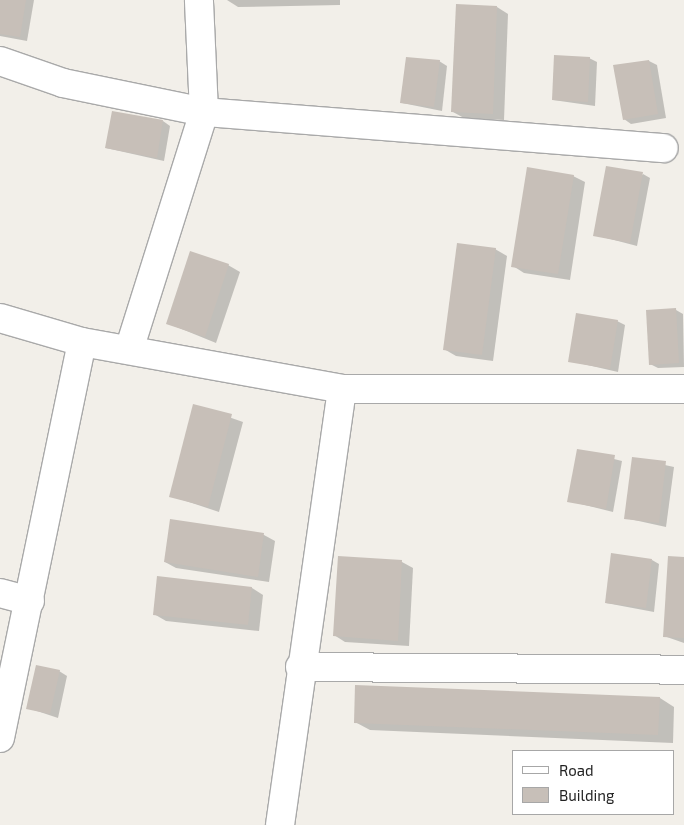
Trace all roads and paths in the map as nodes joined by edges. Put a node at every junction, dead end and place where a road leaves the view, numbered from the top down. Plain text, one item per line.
1 (199, 0) edge
2 (0, 61) edge
3 (204, 112) junction
4 (664, 148) dead end
5 (0, 318) edge
6 (82, 342) junction
7 (129, 350) junction
8 (342, 389) junction
9 (684, 389) edge
10 (0, 593) edge
11 (30, 601) junction
12 (300, 667) junction
13 (684, 670) edge
14 (0, 738) edge
15 (280, 825) edge

1 - 3 street
2 - 3 street
3 - 4 street
3 - 7 street
5 - 6 street
6 - 7 street
6 - 11 street
7 - 8 street
8 - 9 street
8 - 12 street
10 - 11 street
11 - 14 street
12 - 13 street
12 - 15 street

